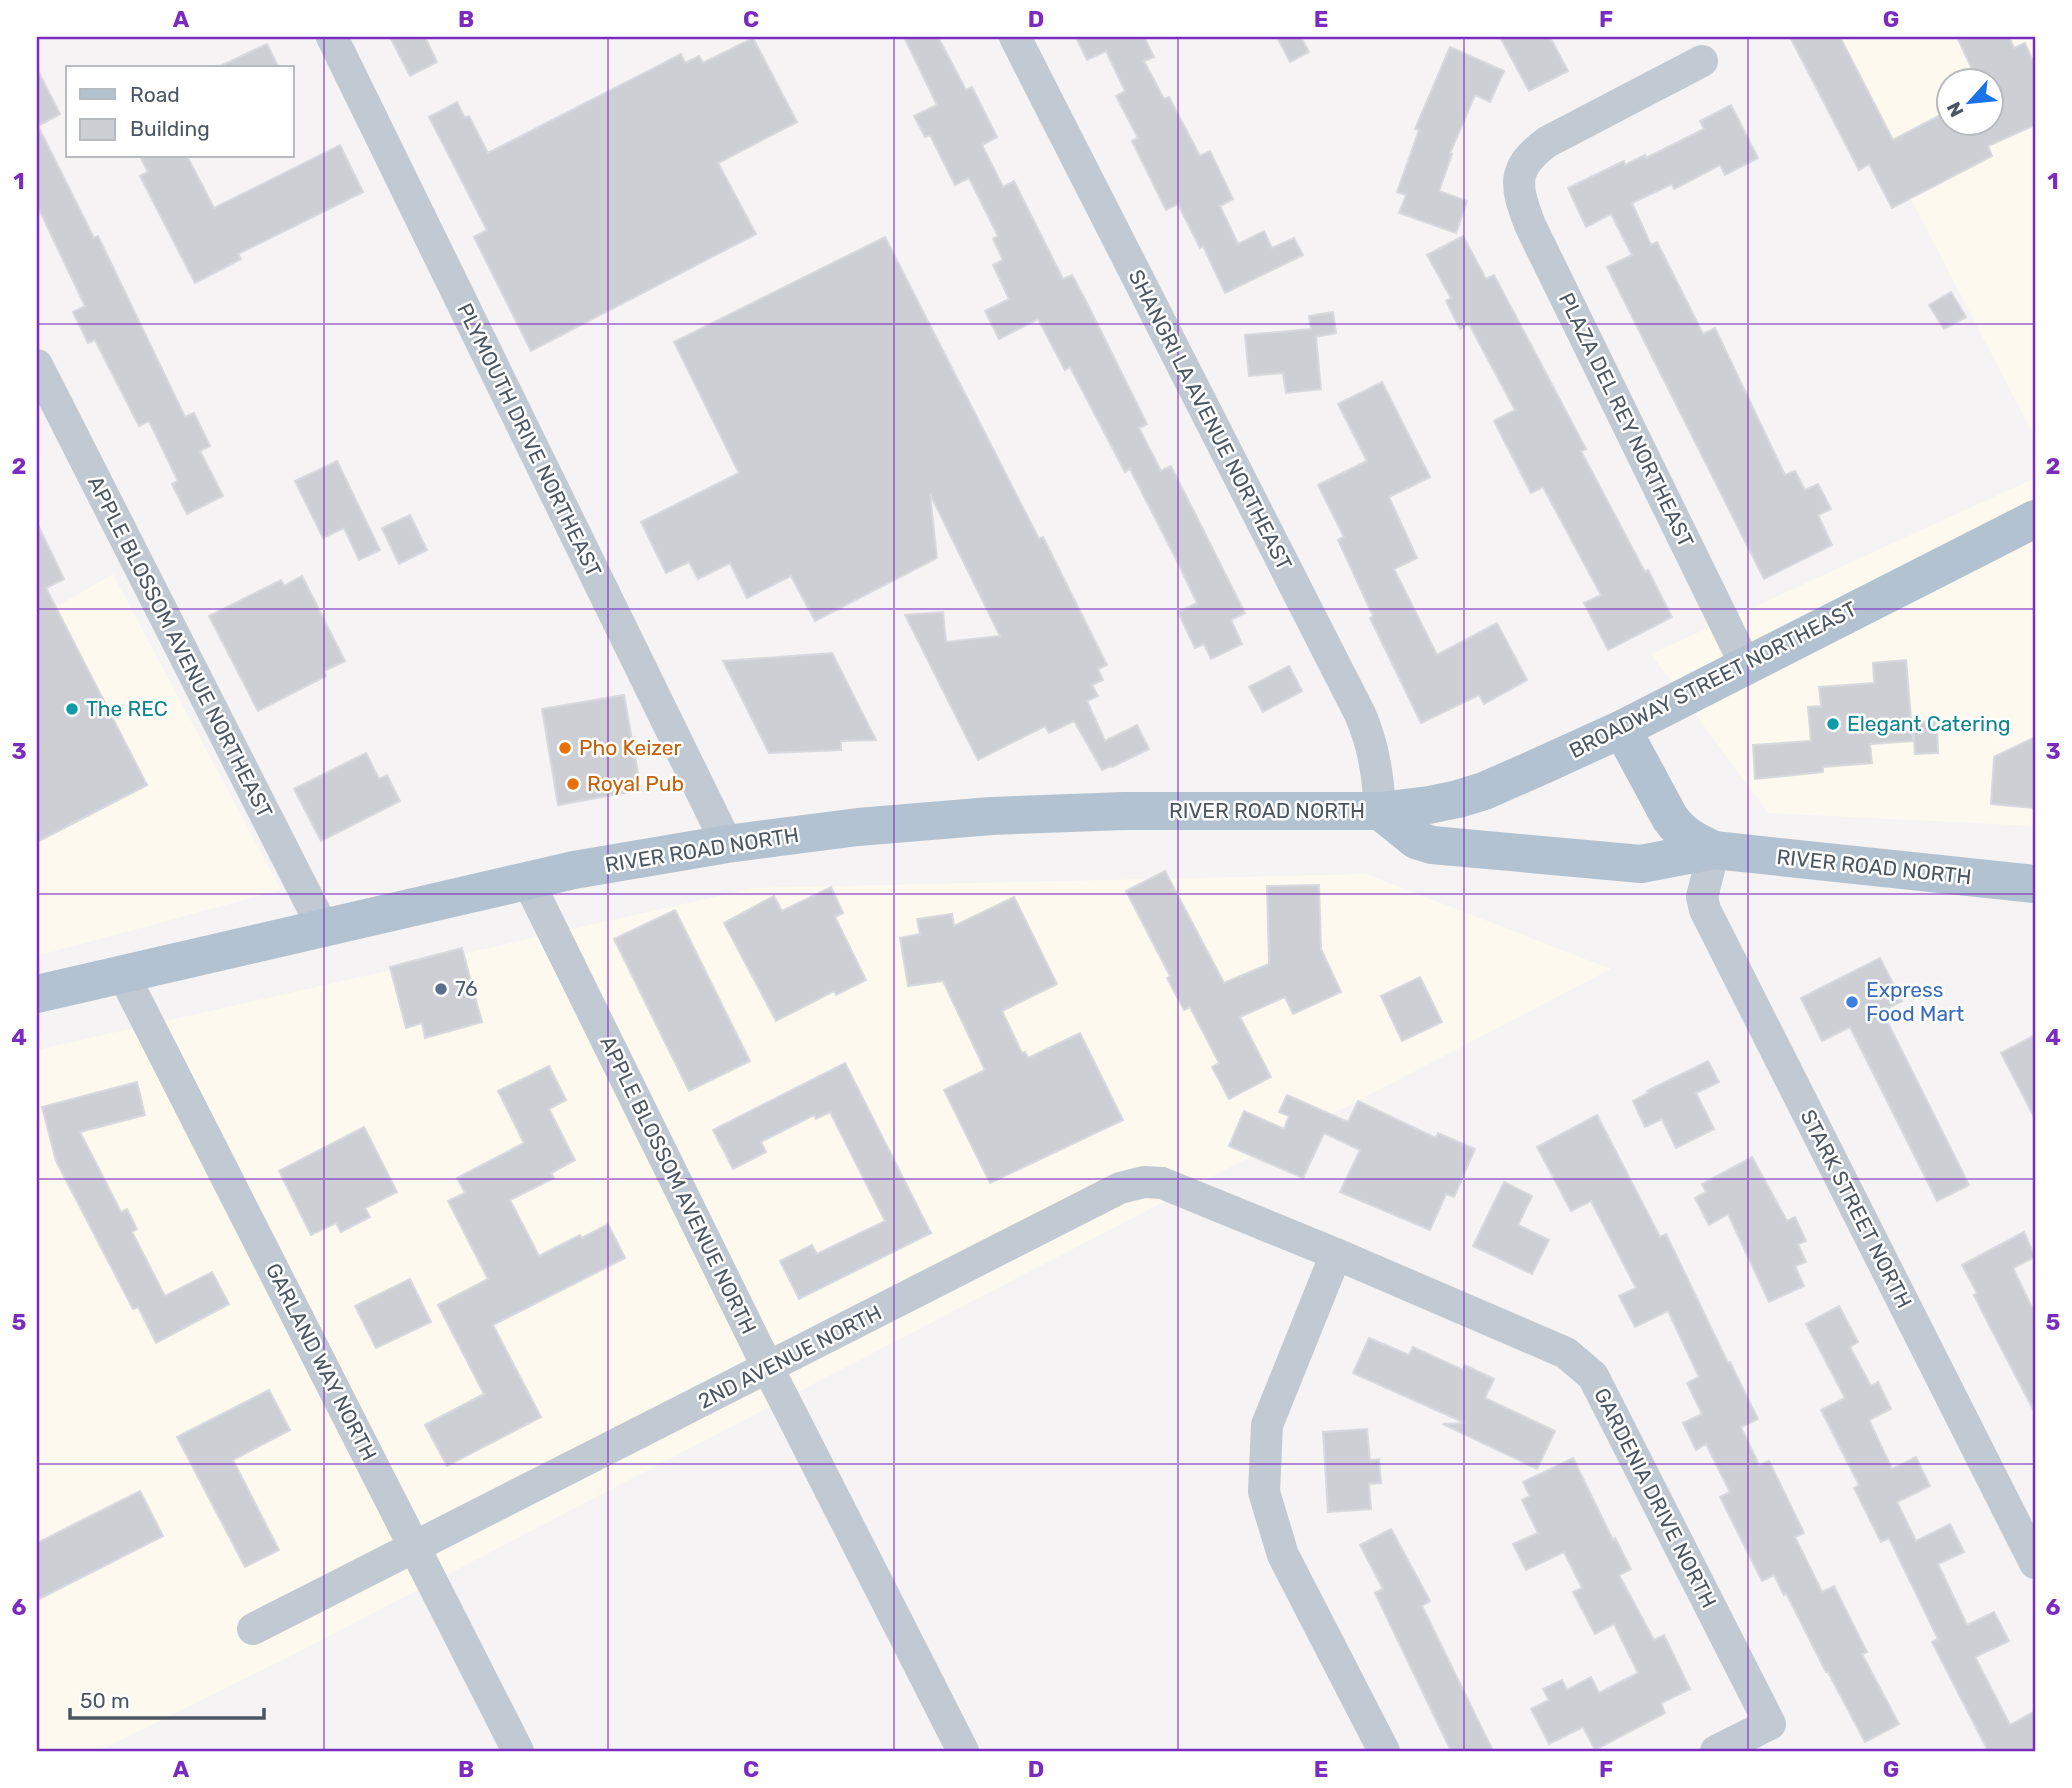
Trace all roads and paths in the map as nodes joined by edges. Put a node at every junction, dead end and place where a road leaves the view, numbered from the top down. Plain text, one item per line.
1 (332, 37) edge
2 (1015, 37) edge
3 (1702, 61) dead end
4 (37, 365) edge
5 (2035, 519) edge
6 (1745, 664) junction
7 (1622, 729) junction
8 (1380, 811) junction
9 (727, 844) junction
10 (1714, 850) junction
11 (528, 881) junction
12 (2035, 884) edge
13 (323, 928) junction
14 (123, 974) junction
15 (37, 994) edge
16 (1336, 1254) junction
17 (768, 1368) junction
18 (415, 1547) junction
19 (2035, 1563) edge
20 (253, 1629) dead end
21 (518, 1751) edge
22 (963, 1751) edge
23 (1384, 1751) edge
24 (1716, 1751) edge

1 - 9 street, PLYMOUTH DRIVE NORTHEAST
2 - 8 street, SHANGRI LA AVENUE NORTHEAST
3 - 6 street, PLAZA DEL REY NORTHEAST
4 - 13 street, APPLE BLOSSOM AVENUE NORTHEAST
5 - 6 main road, BROADWAY STREET NORTHEAST
6 - 7 main road, BROADWAY STREET NORTHEAST
7 - 8 main road, BROADWAY STREET NORTHEAST
7 - 10 main road
8 - 9 main road, RIVER ROAD NORTH
8 - 10 main road
9 - 11 main road, RIVER ROAD NORTH
10 - 12 main road, RIVER ROAD NORTH
10 - 19 street, STARK STREET NORTH
11 - 13 main road, RIVER ROAD NORTH
11 - 17 street, APPLE BLOSSOM AVENUE NORTH
13 - 14 main road, RIVER ROAD NORTH
14 - 15 main road, RIVER ROAD NORTH
14 - 18 street, GARLAND WAY NORTH
16 - 17 street, 2ND AVENUE NORTH
16 - 23 street
16 - 24 street, GARDENIA DRIVE NORTH
17 - 18 street, 2ND AVENUE NORTH
17 - 22 street, APPLE BLOSSOM AVENUE NORTH
18 - 20 street, 2ND AVENUE NORTH
18 - 21 street, GARLAND WAY NORTH

